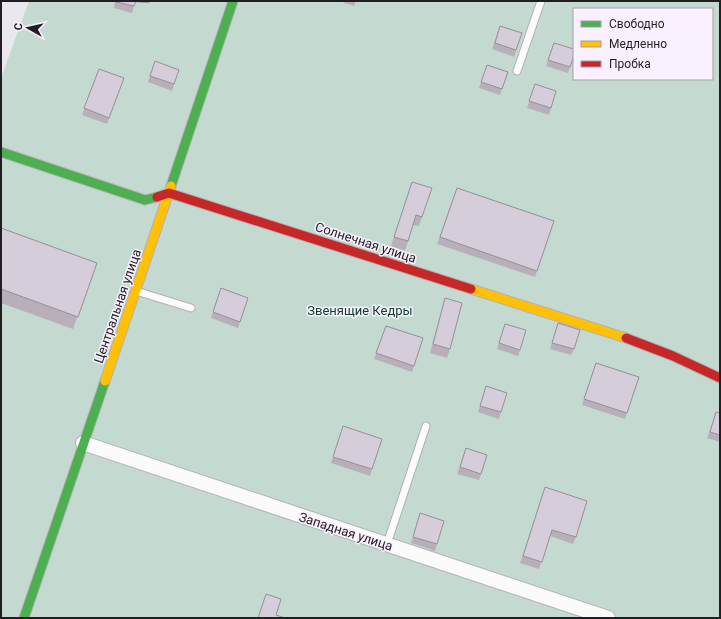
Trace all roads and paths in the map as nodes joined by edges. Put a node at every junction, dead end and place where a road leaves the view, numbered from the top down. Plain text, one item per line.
1 (233, 1) edge
2 (541, 1) edge
3 (517, 71) dead end
4 (1, 152) edge
5 (169, 193) junction
6 (136, 290) junction
7 (191, 308) dead end
8 (720, 378) edge
9 (426, 426) dead end
10 (83, 443) junction
11 (386, 544) junction
12 (24, 618) edge
13 (608, 618) edge

1 - 5 street, Центральная улица
2 - 3 lane
4 - 5 street
5 - 6 street, Центральная улица
5 - 8 street, Солнечная улица
6 - 7 lane
6 - 10 street, Центральная улица
9 - 11 lane
10 - 11 street, Западная улица
10 - 12 street, Центральная улица
11 - 13 street, Западная улица

